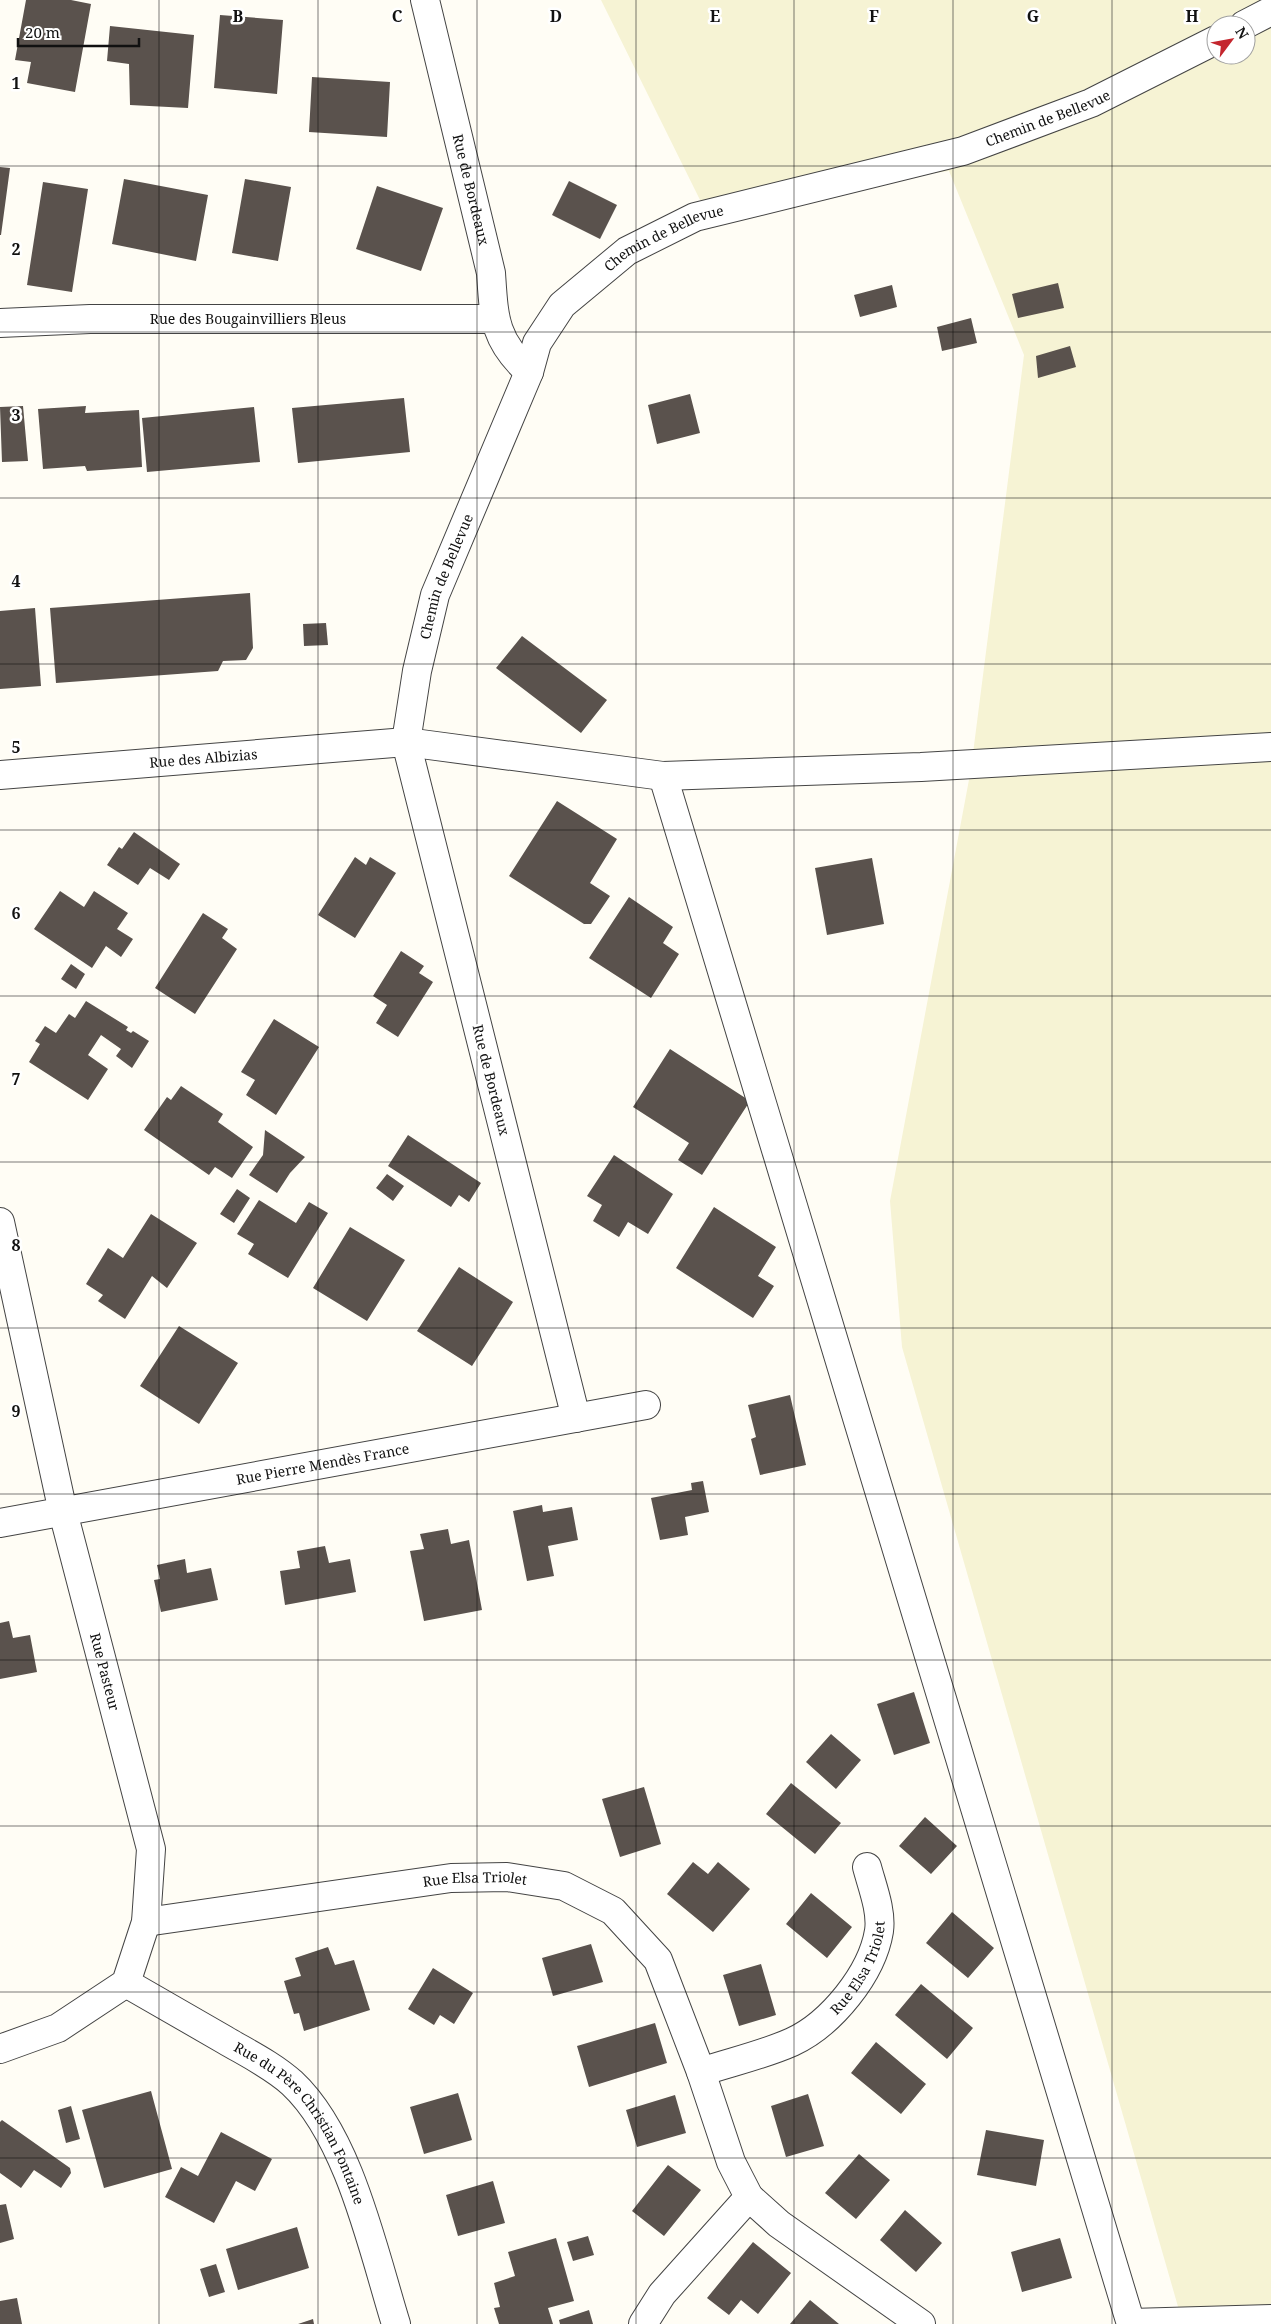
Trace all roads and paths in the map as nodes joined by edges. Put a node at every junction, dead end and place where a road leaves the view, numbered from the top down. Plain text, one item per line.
1 (425, 0) edge
2 (1271, 10) edge
3 (1256, 18) edge
4 (1206, 45) edge
5 (494, 319) junction
6 (0, 323) edge
7 (528, 372) junction
8 (406, 742) junction
9 (1271, 747) edge
10 (0, 775) edge
11 (663, 776) junction
12 (0, 1222) edge
13 (646, 1405) dead end
14 (576, 1418) junction
15 (63, 1512) junction
16 (0, 1524) edge
17 (867, 1867) dead end
18 (146, 1922) junction
19 (126, 1983) junction
20 (0, 2049) edge
21 (701, 2072) junction
22 (749, 2197) junction
23 (1271, 2319) edge
24 (1131, 2323) edge
25 (396, 2324) edge
26 (643, 2324) edge
27 (921, 2324) edge

1 - 5 street, Rue de Bordeaux
2 - 3 street
4 - 7 street, Chemin de Bellevue
5 - 6 street, Rue des Bougainvilliers Bleus
5 - 7 street, Rue de Bordeaux
7 - 8 street, Chemin de Bellevue
8 - 10 street, Rue des Albizias
8 - 11 street, Rue des Albizias
8 - 14 street, Rue de Bordeaux
9 - 11 street, Rue des Albizias
11 - 24 street
12 - 15 street, Rue Pasteur
13 - 14 street, Rue Pierre Mendès France
14 - 15 street, Rue Pierre Mendès France
15 - 16 street, Rue Pierre Mendès France
15 - 18 street, Rue Pasteur
17 - 21 street, Rue Elsa Triolet
18 - 19 street, Rue Pasteur
18 - 21 street, Rue Elsa Triolet
19 - 20 street
19 - 25 street, Rue du Père Christian Fontaine
21 - 22 street, Rue Elsa Triolet
22 - 26 street
22 - 27 street, Rue Elsa Triolet
23 - 24 street

